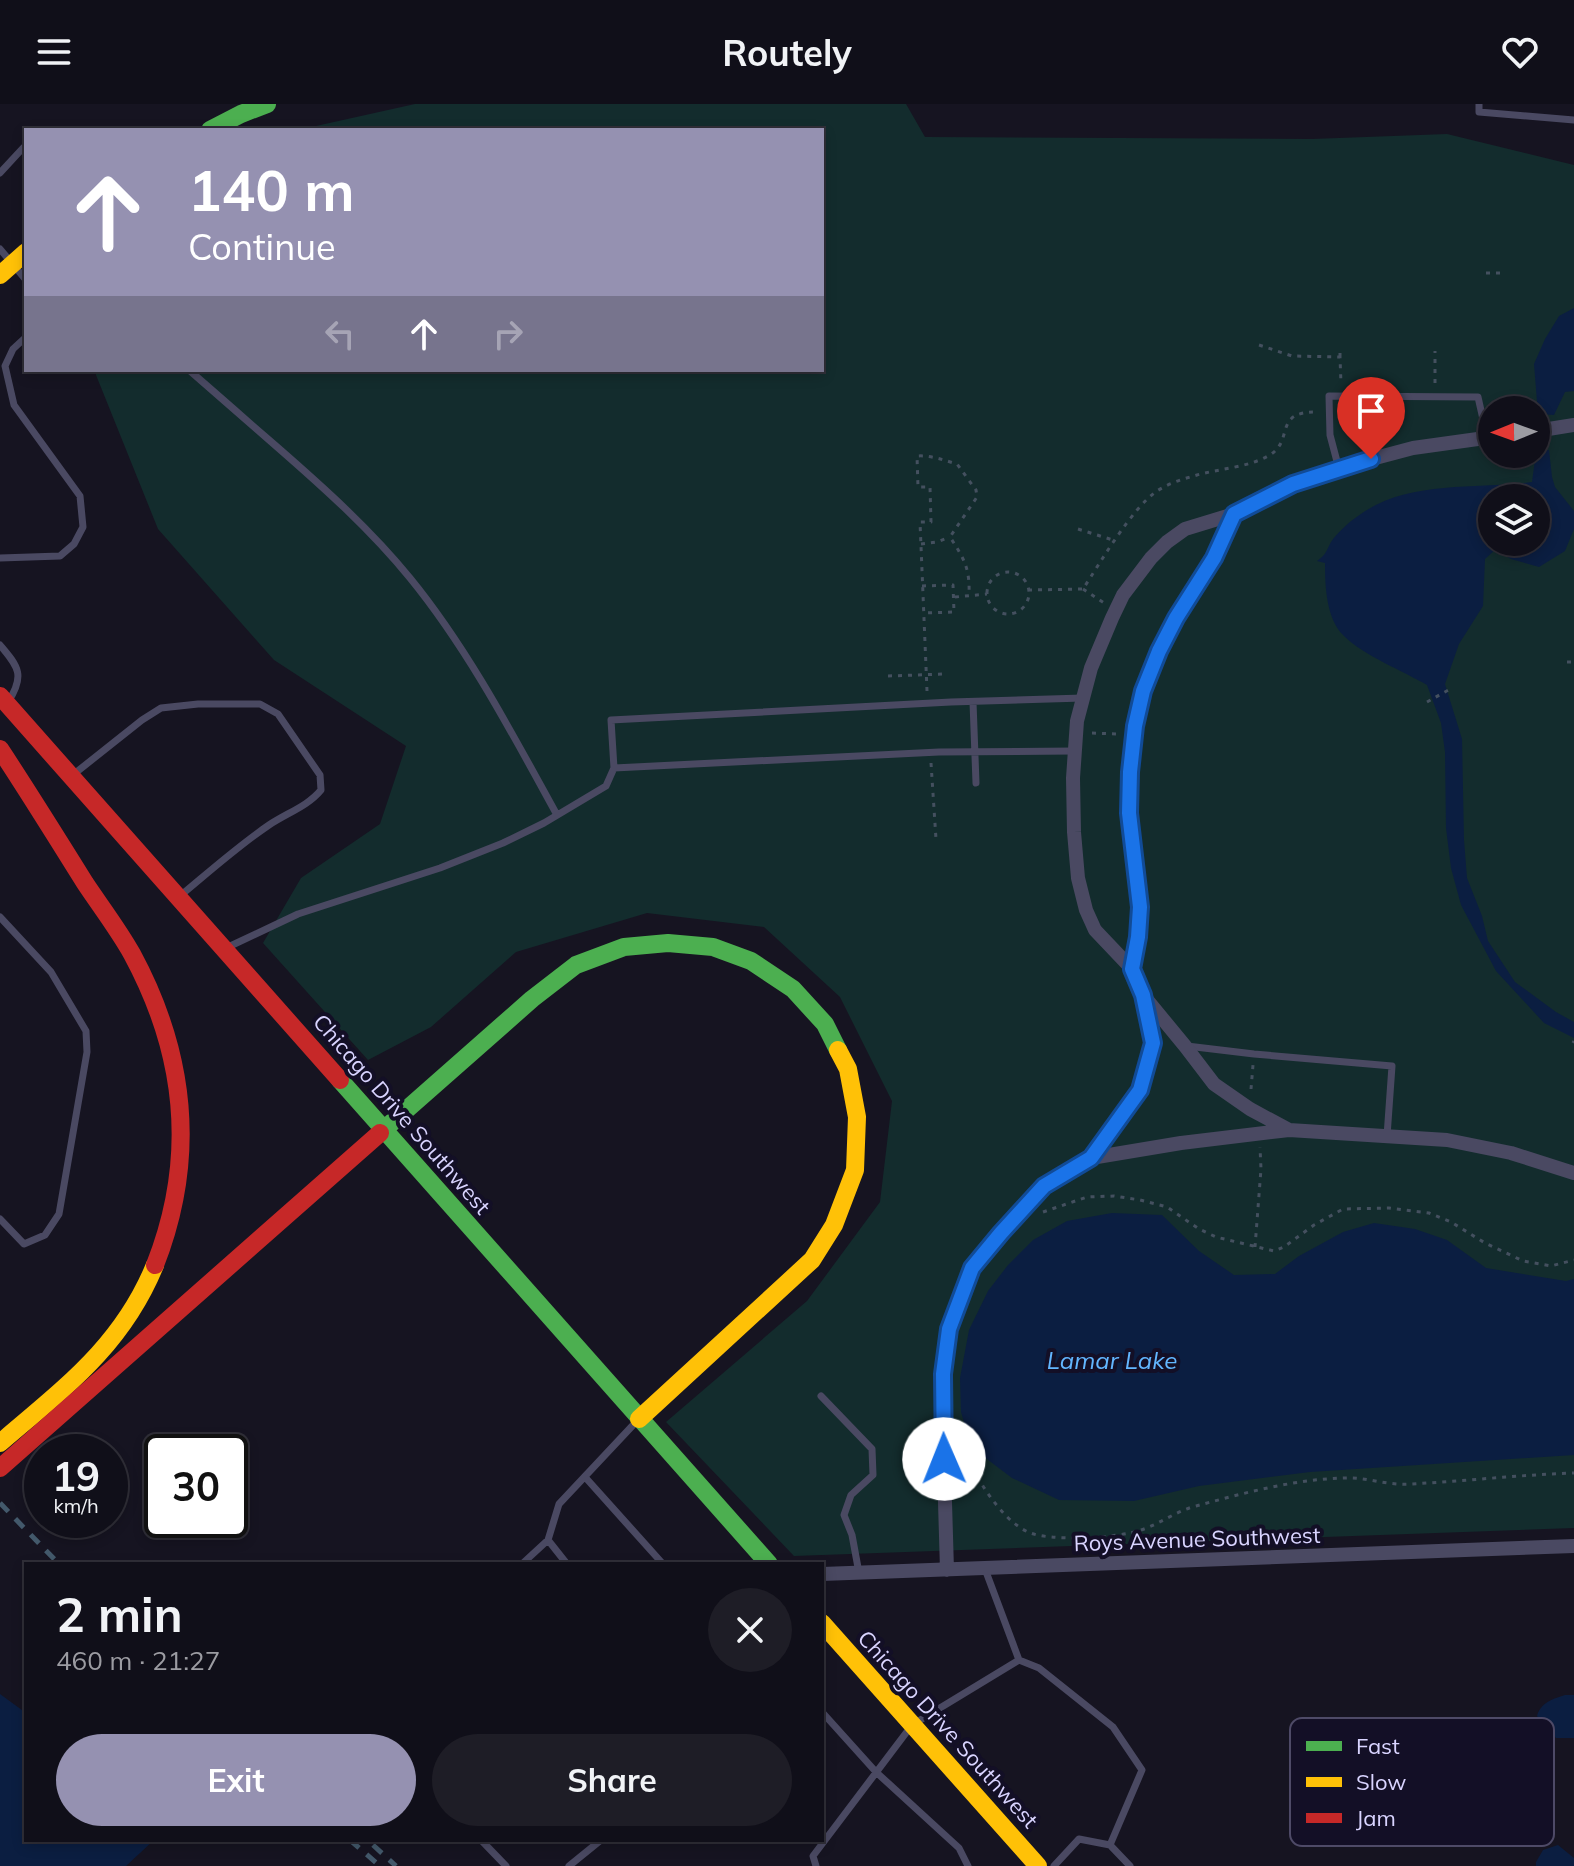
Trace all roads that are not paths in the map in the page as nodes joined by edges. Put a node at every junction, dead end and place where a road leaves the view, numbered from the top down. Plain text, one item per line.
1 (1479, 104) edge
2 (258, 106) edge
3 (1574, 120) edge
4 (214, 128) edge
5 (23, 148) dead end
6 (0, 173) edge
7 (0, 249) edge
8 (13, 263) edge
9 (24, 339) edge
10 (191, 372) edge
11 (1478, 397) edge
12 (1574, 425) edge
13 (1550, 429) edge
14 (1478, 439) edge
15 (1339, 469) junction
16 (1234, 514) junction
17 (0, 558) edge
18 (0, 645) edge
19 (1083, 698) junction
20 (4, 700) edge
21 (973, 702) junction
22 (0, 749) edge
23 (976, 751) junction
24 (1076, 751) junction
25 (614, 768) junction
26 (71, 776) junction
27 (976, 783) dead end
28 (557, 815) junction
29 (179, 898) junction
30 (0, 917) edge
31 (224, 949) junction
32 (1132, 969) junction
33 (1143, 995) junction
34 (1185, 1046) junction
35 (1289, 1130) junction
36 (1387, 1137) junction
37 (1091, 1158) junction
38 (1574, 1173) edge
39 (0, 1219) edge
40 (821, 1396) dead end
41 (639, 1419) junction
42 (14, 1439) edge
43 (0, 1468) edge
44 (585, 1477) junction
45 (548, 1540) junction
46 (1574, 1546) edge
47 (524, 1562) edge
48 (565, 1562) edge
49 (661, 1562) edge
50 (767, 1562) edge
51 (985, 1569) junction
52 (947, 1570) junction
53 (859, 1573) junction
54 (824, 1574) edge
55 (824, 1625) edge
56 (1019, 1660) junction
57 (824, 1714) edge
58 (912, 1725) junction
59 (876, 1772) junction
60 (824, 1841) edge
61 (483, 1842) edge
62 (599, 1842) edge
63 (824, 1842) edge
64 (1110, 1845) junction
65 (506, 1866) edge
66 (569, 1866) edge
67 (816, 1866) edge
68 (968, 1866) edge
69 (1038, 1866) edge
70 (1054, 1866) edge
71 (1130, 1866) edge

1 - 3 lane
2 - 4 main road
5 - 6 lane
7 - 8 lane
9 - 17 lane
10 - 28 lane
11 - 15 lane
12 - 13 street
14 - 15 street
15 - 16 street
16 - 19 street
16 - 32 street
18 - 20 lane
19 - 21 lane
19 - 24 street
20 - 26 main road, Chicago Drive Southwest
21 - 23 lane
21 - 25 lane
22 - 42 main road
23 - 24 lane
23 - 25 lane
23 - 27 lane
24 - 32 street
25 - 28 lane
26 - 29 main road, Chicago Drive Southwest
26 - 29 lane
28 - 31 lane
29 - 31 main road, Chicago Drive Southwest
30 - 39 lane
31 - 41 main road, Chicago Drive Southwest
32 - 33 street
33 - 34 street
33 - 37 street
34 - 35 street
34 - 36 lane
35 - 36 street
35 - 37 street
36 - 38 street
37 - 52 street
40 - 53 lane
41 - 42 main road
41 - 44 lane
41 - 50 main road, Chicago Drive Southwest
42 - 43 main road
44 - 45 lane
44 - 49 lane
45 - 47 lane
45 - 48 lane
46 - 51 street, Roys Avenue Southwest
51 - 52 street, Roys Avenue Southwest
51 - 56 lane
52 - 53 street, Roys Avenue Southwest
53 - 54 street, Roys Avenue Southwest
55 - 58 main road, Chicago Drive Southwest
56 - 58 lane
56 - 64 lane
57 - 59 lane
58 - 59 lane
58 - 69 main road, Chicago Drive Southwest
59 - 60 lane
59 - 68 lane
61 - 65 lane
62 - 66 lane
63 - 67 lane
64 - 70 lane
64 - 71 lane

